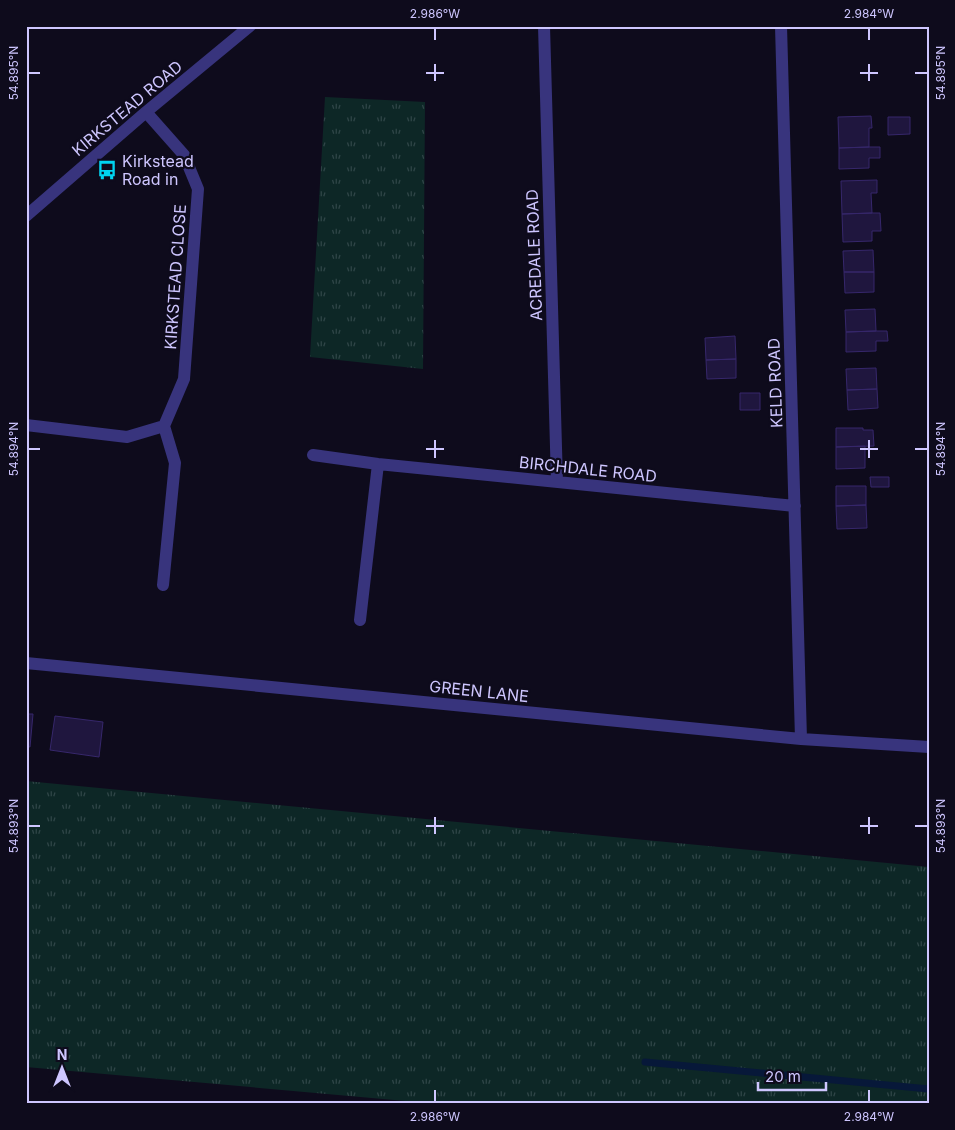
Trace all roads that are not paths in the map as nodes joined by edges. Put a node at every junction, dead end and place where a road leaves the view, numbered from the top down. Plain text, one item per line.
1 (250, 26) edge
2 (544, 26) edge
3 (781, 26) edge
4 (146, 112) junction
5 (26, 216) edge
6 (26, 424) edge
7 (164, 426) junction
8 (313, 455) dead end
9 (378, 464) junction
10 (557, 482) junction
11 (795, 506) junction
12 (163, 585) dead end
13 (360, 620) dead end
14 (26, 663) edge
15 (801, 739) junction
16 (929, 747) edge

1 - 4 street, KIRKSTEAD ROAD
2 - 10 street, ACREDALE ROAD
3 - 11 street, KELD ROAD
4 - 5 street, KIRKSTEAD ROAD
4 - 7 street, KIRKSTEAD CLOSE
6 - 7 street
7 - 12 street
8 - 9 street, BIRCHDALE ROAD
9 - 10 street, BIRCHDALE ROAD
9 - 13 street
10 - 11 street, BIRCHDALE ROAD
11 - 15 street, KELD ROAD
14 - 15 street, GREEN LANE
15 - 16 street, GREEN LANE

